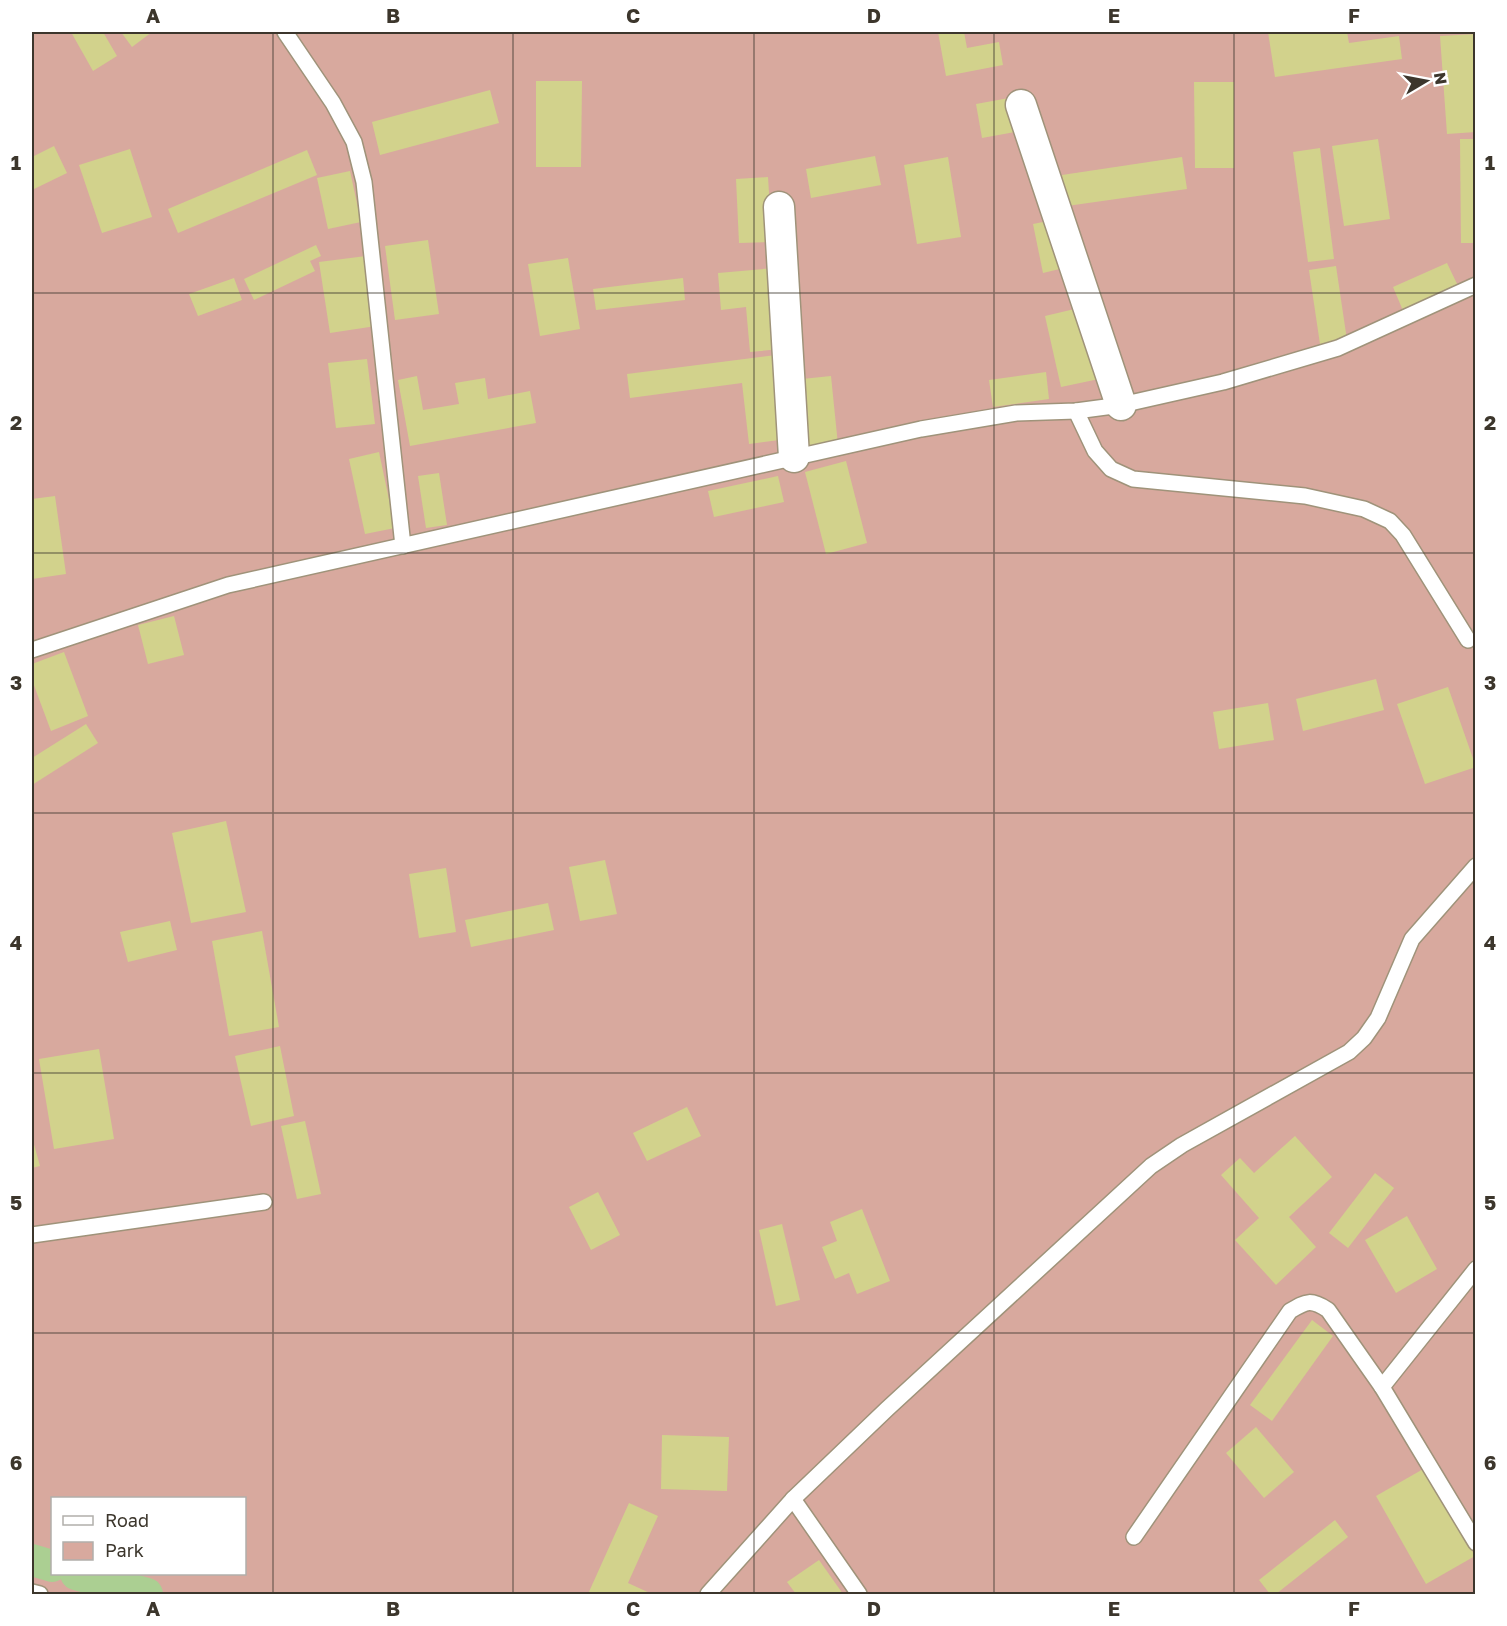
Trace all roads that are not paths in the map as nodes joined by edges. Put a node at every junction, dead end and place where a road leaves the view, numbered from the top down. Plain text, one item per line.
1 (285, 32) edge
2 (1022, 105) dead end
3 (779, 207) dead end
4 (1476, 285) edge
5 (1121, 405) junction
6 (1076, 411) junction
7 (794, 457) junction
8 (403, 546) junction
9 (1468, 640) dead end
10 (32, 650) edge
11 (1476, 866) edge
12 (264, 1202) dead end
13 (32, 1234) edge
14 (1476, 1269) edge
15 (1382, 1387) junction
16 (792, 1499) junction
17 (1134, 1537) dead end
18 (1476, 1543) edge
19 (32, 1592) edge
20 (40, 1594) edge
21 (708, 1594) edge
22 (859, 1594) edge

1 - 8 lane
2 - 5 street
3 - 7 street
4 - 5 lane
5 - 6 lane
6 - 7 lane
6 - 9 lane
7 - 8 lane
8 - 10 lane
11 - 16 lane
12 - 13 lane
14 - 15 lane
15 - 17 lane
15 - 18 lane
16 - 21 lane
16 - 22 lane
19 - 20 lane

